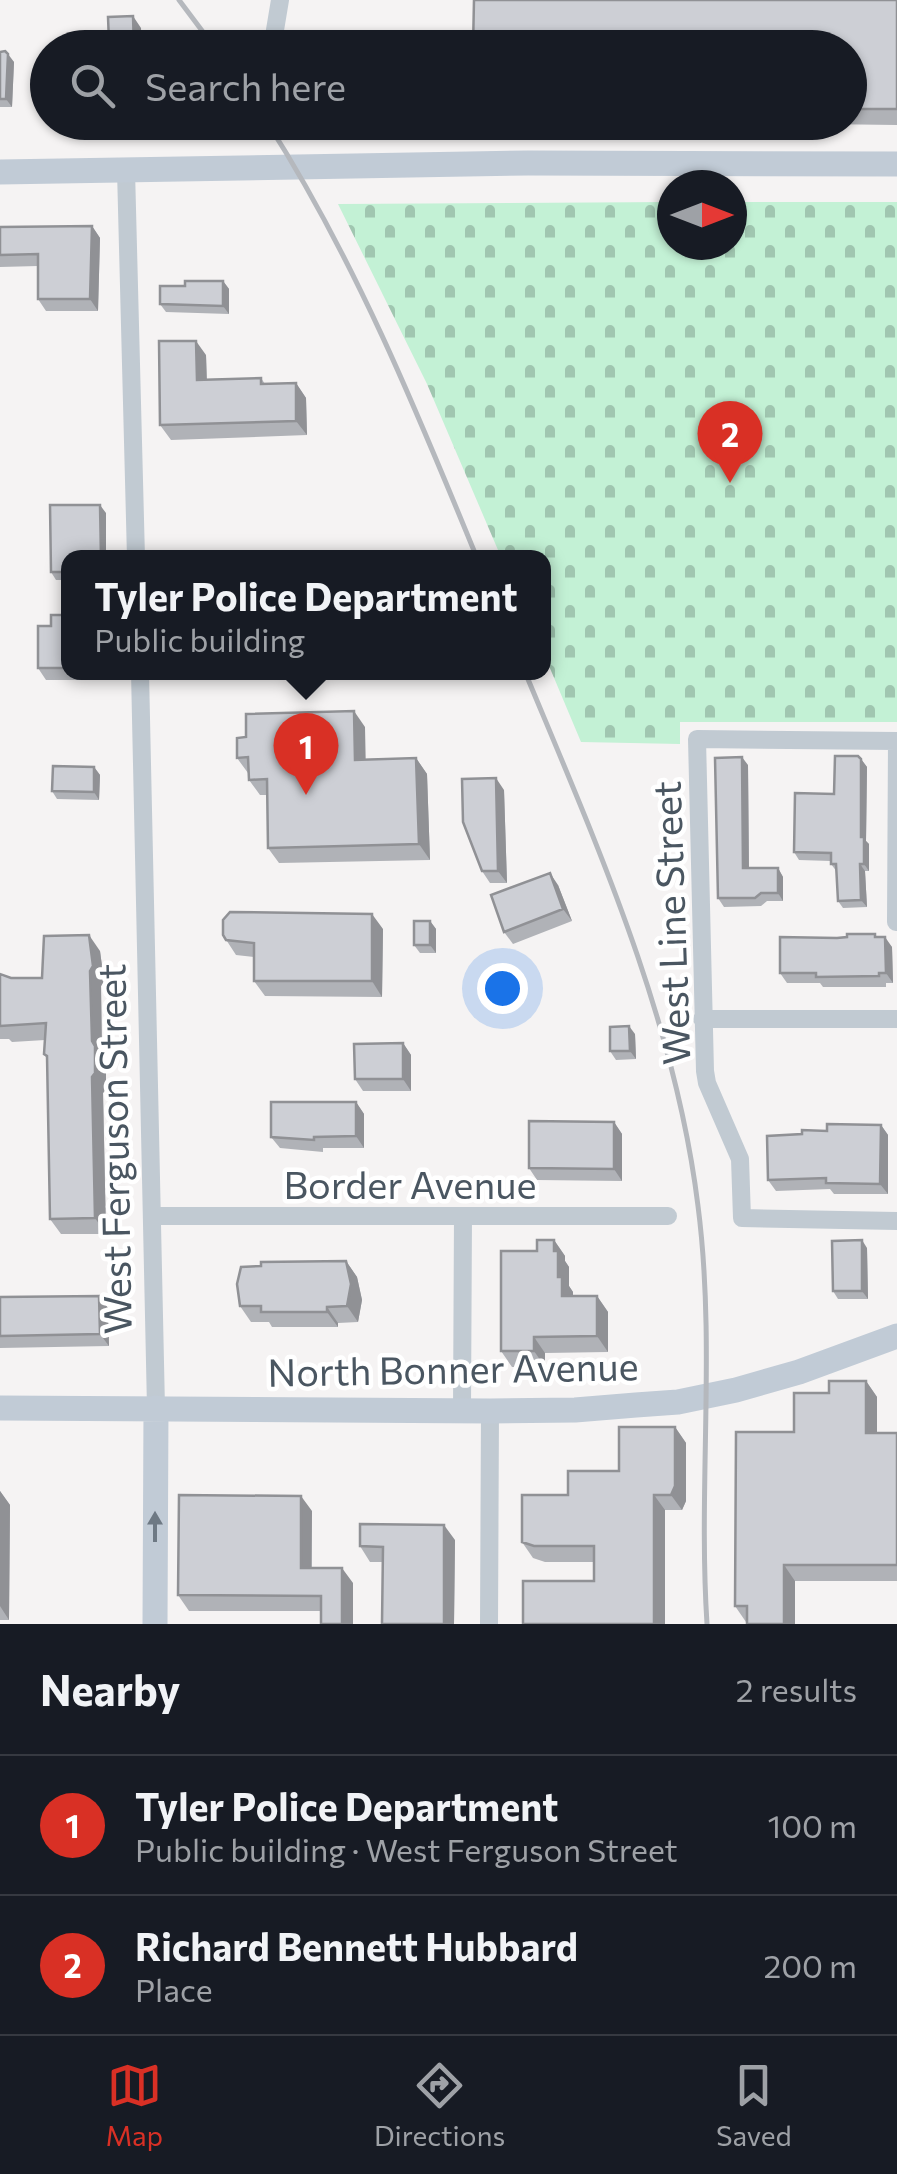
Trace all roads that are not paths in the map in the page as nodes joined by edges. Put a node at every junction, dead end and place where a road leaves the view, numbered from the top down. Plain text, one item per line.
1 (280, 0) edge
2 (275, 30) edge
3 (897, 164) edge
4 (126, 170) junction
5 (0, 172) edge
6 (136, 550) edge
7 (140, 680) edge
8 (897, 741) edge
9 (896, 922) edge
10 (702, 1019) junction
11 (897, 1019) edge
12 (152, 1216) junction
13 (463, 1216) junction
14 (668, 1216) dead end
15 (897, 1220) edge
16 (897, 1336) edge
17 (0, 1408) edge
18 (156, 1408) junction
19 (462, 1410) junction
20 (490, 1411) junction
21 (155, 1624) edge
22 (489, 1624) edge

1 - 2 street
3 - 4 main road
4 - 5 main road
4 - 6 street
7 - 12 street, West Ferguson Street
8 - 9 street
8 - 10 street, West Line Street
10 - 11 street
10 - 15 street, West Line Street
12 - 13 street, Border Avenue
12 - 18 street, West Ferguson Street
13 - 14 street, Border Avenue
13 - 19 street
16 - 20 main road, North Bonner Avenue
17 - 18 main road, North Bonner Avenue
18 - 19 main road, North Bonner Avenue
21 -> 18 main road, West Ferguson Street
19 - 20 main road, North Bonner Avenue
20 - 22 street

